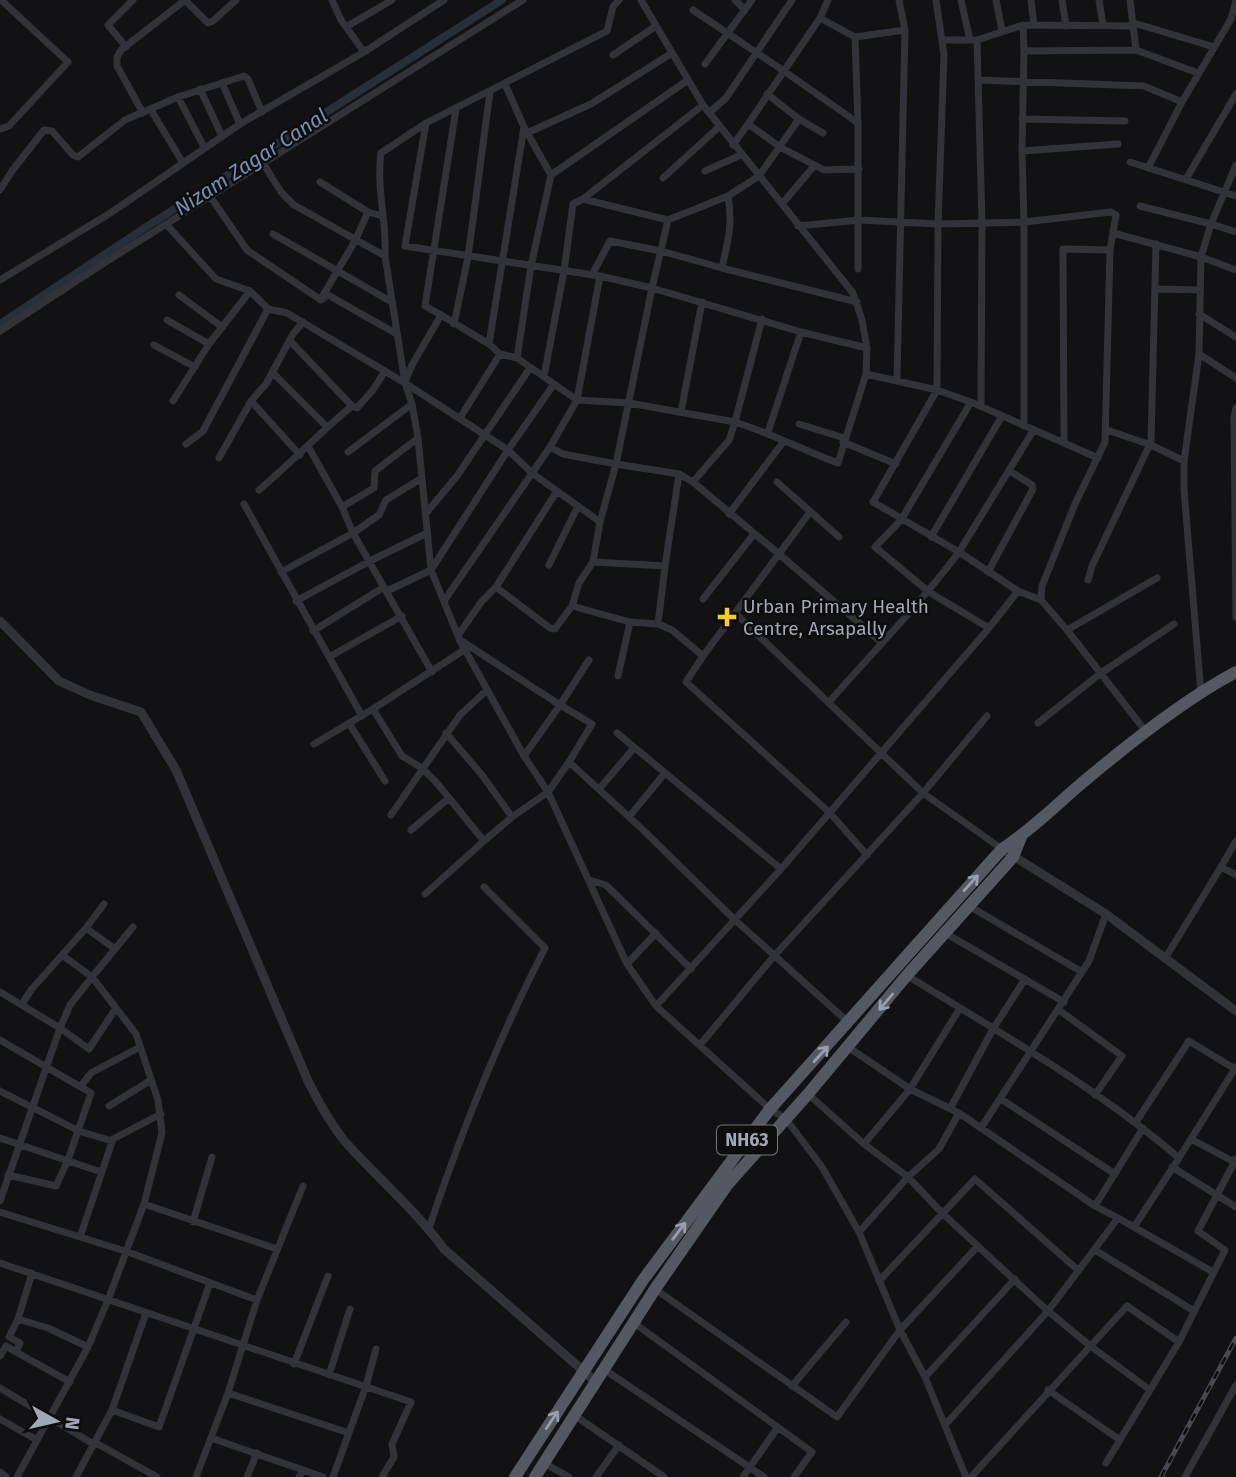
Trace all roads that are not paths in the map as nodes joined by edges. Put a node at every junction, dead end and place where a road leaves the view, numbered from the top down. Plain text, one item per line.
1 (1, 0) edge
2 (133, 0) edge
3 (185, 0) edge
4 (236, 0) edge
5 (332, 0) edge
6 (392, 0) edge
7 (444, 0) edge
8 (523, 0) edge
9 (619, 0) edge
10 (641, 0) edge
11 (735, 0) edge
12 (752, 0) edge
13 (792, 0) edge
14 (828, 0) edge
15 (899, 0) edge
16 (936, 0) edge
17 (961, 0) edge
18 (996, 0) edge
19 (1031, 0) edge
20 (1062, 0) edge
21 (1099, 0) edge
22 (1130, 0) edge
23 (1236, 1) edge
24 (693, 10) dead end
25 (745, 10) junction
26 (820, 18) junction
27 (1023, 25) junction
28 (1034, 25) junction
29 (1103, 25) junction
30 (1134, 25) junction
31 (656, 26) junction
32 (1066, 26) junction
33 (346, 27) junction
34 (905, 30) junction
35 (1002, 31) junction
36 (728, 33) junction
37 (855, 37) junction
38 (943, 40) junction
39 (974, 40) junction
40 (126, 47) junction
41 (1214, 47) junction
42 (1136, 50) junction
43 (1024, 51) junction
44 (364, 52) junction
45 (672, 53) junction
46 (757, 53) junction
47 (613, 55) dead end
48 (705, 64) dead end
49 (784, 71) junction
50 (1198, 73) junction
51 (688, 80) junction
52 (979, 80) junction
53 (1023, 81) junction
54 (222, 83) junction
55 (505, 84) junction
56 (200, 89) junction
57 (490, 92) junction
58 (766, 94) junction
59 (1236, 94) edge
60 (178, 97) junction
61 (1182, 102) junction
62 (703, 105) junction
63 (456, 109) junction
64 (151, 110) junction
65 (262, 112) junction
66 (710, 112) junction
67 (143, 113) junction
68 (799, 119) junction
69 (1022, 119) junction
70 (1125, 121) dead end
71 (858, 123) junction
72 (240, 124) junction
73 (426, 124) junction
74 (748, 124) junction
75 (720, 126) junction
76 (0, 129) edge
77 (526, 130) junction
78 (823, 133) dead end
79 (222, 136) junction
80 (1118, 144) dead end
81 (733, 145) junction
82 (780, 147) junction
83 (204, 148) junction
84 (1022, 151) junction
85 (741, 155) junction
86 (1130, 162) dead end
87 (183, 163) junction
88 (263, 163) junction
89 (814, 166) junction
90 (1236, 166) edge
91 (1148, 168) junction
92 (859, 169) junction
93 (705, 171) dead end
94 (551, 175) junction
95 (759, 176) junction
96 (663, 178) dead end
97 (1186, 179) junction
98 (320, 183) dead end
99 (0, 190) edge
100 (1225, 192) junction
101 (210, 196) junction
102 (728, 196) junction
103 (1236, 196) edge
104 (583, 199) junction
105 (782, 204) junction
106 (1140, 206) dead end
107 (368, 212) junction
108 (382, 216) junction
109 (668, 220) junction
110 (859, 220) junction
111 (982, 222) junction
112 (1024, 222) junction
113 (899, 223) junction
114 (166, 224) junction
115 (938, 224) junction
116 (1211, 224) junction
117 (798, 226) junction
118 (1236, 232) edge
119 (1113, 233) junction
120 (273, 234) dead end
121 (355, 242) junction
122 (1156, 244) junction
123 (1111, 250) junction
124 (434, 251) junction
125 (661, 251) junction
126 (384, 256) junction
127 (468, 257) junction
128 (1201, 257) junction
129 (501, 262) junction
130 (531, 266) junction
131 (722, 268) junction
132 (858, 270) dead end
133 (1236, 270) edge
134 (564, 271) junction
135 (338, 272) junction
136 (596, 276) junction
137 (0, 279) edge
138 (652, 288) junction
139 (1156, 289) junction
140 (1200, 290) junction
141 (250, 291) junction
142 (179, 295) dead end
143 (321, 300) junction
144 (390, 301) junction
145 (702, 302) junction
146 (857, 302) junction
147 (268, 309) junction
148 (1199, 314) junction
149 (441, 315) junction
150 (762, 319) junction
151 (167, 320) dead end
152 (303, 322) junction
153 (454, 324) junction
154 (222, 327) junction
155 (0, 331) edge
156 (801, 332) junction
157 (396, 333) junction
158 (1236, 337) edge
159 (290, 341) junction
160 (209, 344) junction
161 (489, 344) junction
162 (155, 345) dead end
163 (867, 348) junction
164 (500, 354) junction
165 (1199, 354) junction
166 (517, 358) junction
167 (195, 367) junction
168 (530, 368) junction
169 (385, 371) junction
170 (273, 373) junction
171 (866, 374) junction
172 (544, 376) junction
173 (1236, 378) edge
174 (897, 380) junction
175 (405, 383) junction
176 (554, 384) junction
177 (937, 390) junction
178 (577, 400) junction
179 (173, 401) dead end
180 (251, 401) junction
181 (971, 402) junction
182 (629, 403) junction
183 (412, 404) junction
184 (352, 406) junction
185 (981, 406) junction
186 (1236, 408) edge
187 (681, 412) junction
188 (1002, 416) junction
189 (460, 418) junction
190 (735, 422) junction
191 (799, 425) dead end
192 (327, 426) junction
193 (1024, 426) junction
194 (1107, 430) junction
195 (1033, 431) junction
196 (768, 432) junction
197 (484, 434) junction
198 (418, 438) junction
199 (844, 440) junction
200 (784, 441) junction
201 (1064, 443) junction
202 (186, 444) dead end
203 (1151, 445) junction
204 (308, 446) junction
205 (550, 447) junction
206 (508, 450) junction
207 (348, 452) dead end
208 (300, 455) junction
209 (219, 458) dead end
210 (1098, 458) junction
211 (1184, 461) junction
212 (616, 464) junction
213 (896, 464) junction
214 (1010, 471) junction
215 (532, 473) junction
216 (679, 474) junction
217 (422, 478) junction
218 (693, 482) junction
219 (777, 482) dead end
220 (259, 490) dead end
221 (557, 491) junction
222 (244, 504) dead end
223 (578, 506) junction
224 (342, 507) junction
225 (426, 512) junction
226 (810, 512) junction
227 (729, 514) junction
228 (901, 520) junction
229 (600, 522) junction
230 (353, 533) junction
231 (427, 533) junction
232 (754, 534) junction
233 (839, 537) dead end
234 (931, 537) junction
235 (958, 552) junction
236 (779, 554) junction
237 (370, 561) junction
238 (593, 562) junction
239 (549, 565) dead end
240 (665, 566) junction
241 (431, 570) junction
242 (281, 572) junction
243 (988, 572) junction
244 (1157, 578) dead end
245 (1088, 580) dead end
246 (495, 587) junction
247 (385, 589) junction
248 (1018, 591) junction
249 (929, 592) junction
250 (703, 599) dead end
251 (1041, 600) junction
252 (296, 601) junction
253 (444, 601) junction
254 (572, 606) junction
255 (736, 614) junction
256 (401, 616) junction
257 (1236, 617) edge
258 (0, 621) edge
259 (630, 622) junction
260 (658, 624) junction
261 (1174, 624) dead end
262 (989, 628) junction
263 (1067, 630) junction
264 (313, 631) junction
265 (459, 638) junction
266 (881, 642) junction
267 (464, 650) junction
268 (703, 656) junction
269 (329, 657) junction
270 (589, 660) dead end
271 (432, 672) junction
272 (1236, 672) edge
273 (1101, 673) junction
274 (618, 676) dead end
275 (487, 691) junction
276 (1201, 693) junction
277 (830, 702) junction
278 (560, 705) junction
279 (373, 709) junction
280 (362, 716) junction
281 (987, 716) dead end
282 (349, 723) junction
283 (1038, 723) dead end
284 (446, 733) junction
285 (617, 733) dead end
286 (1147, 733) junction
287 (314, 744) dead end
288 (634, 748) junction
289 (880, 754) junction
290 (524, 755) junction
291 (569, 762) junction
292 (422, 768) junction
293 (664, 774) junction
294 (384, 781) dead end
295 (599, 789) junction
296 (548, 792) junction
297 (923, 793) junction
298 (449, 798) junction
299 (830, 813) junction
300 (391, 815) dead end
301 (512, 817) junction
302 (629, 817) junction
303 (411, 830) dead end
304 (1021, 836) junction
305 (484, 841) junction
306 (1236, 841) edge
307 (1002, 849) junction
308 (867, 855) junction
309 (1013, 857) junction
310 (1221, 867) junction
311 (781, 869) junction
312 (1236, 875) edge
313 (589, 880) junction
314 (484, 887) dead end
315 (425, 894) dead end
316 (104, 904) dead end
317 (969, 906) junction
318 (1106, 914) junction
319 (734, 919) junction
320 (133, 926) dead end
321 (86, 928) junction
322 (656, 933) junction
323 (945, 933) junction
324 (115, 949) junction
325 (62, 954) junction
326 (774, 956) junction
327 (1166, 957) junction
328 (627, 964) junction
329 (691, 970) junction
330 (1082, 972) junction
331 (908, 975) junction
332 (92, 977) junction
333 (1024, 979) junction
334 (0, 992) edge
335 (1064, 1002) junction
336 (22, 1004) junction
337 (656, 1006) junction
338 (116, 1008) junction
339 (960, 1008) junction
340 (1059, 1010) junction
341 (1236, 1011) edge
342 (848, 1022) junction
343 (60, 1028) junction
344 (993, 1029) junction
345 (0, 1040) edge
346 (700, 1045) junction
347 (140, 1047) junction
348 (848, 1047) junction
349 (1031, 1052) junction
350 (47, 1066) junction
351 (1235, 1068) edge
352 (151, 1080) junction
353 (81, 1086) junction
354 (910, 1089) junction
355 (0, 1091) edge
356 (808, 1094) junction
357 (1095, 1095) junction
358 (1001, 1099) junction
359 (109, 1106) dead end
360 (951, 1107) junction
361 (33, 1108) junction
362 (770, 1109) junction
363 (959, 1113) junction
364 (161, 1114) junction
365 (786, 1119) junction
366 (1136, 1122) junction
367 (981, 1128) junction
368 (1143, 1128) junction
369 (79, 1131) junction
370 (0, 1139) edge
371 (1191, 1139) junction
372 (112, 1141) junction
373 (21, 1144) junction
374 (864, 1144) junction
375 (212, 1157) dead end
376 (1179, 1158) junction
377 (68, 1160) junction
378 (1236, 1161) edge
379 (1172, 1167) junction
380 (101, 1171) junction
381 (1115, 1174) junction
382 (908, 1177) junction
383 (5, 1178) edge
384 (303, 1186) dead end
385 (1215, 1196) junction
386 (0, 1201) edge
387 (144, 1204) junction
388 (1095, 1206) junction
389 (1236, 1207) edge
390 (0, 1212) edge
391 (942, 1213) junction
392 (1118, 1218) junction
393 (193, 1222) junction
394 (1134, 1227) junction
395 (429, 1228) junction
396 (859, 1232) junction
397 (80, 1237) junction
398 (978, 1247) junction
399 (277, 1249) junction
400 (1095, 1250) junction
401 (128, 1252) junction
402 (0, 1263) edge
403 (1078, 1270) junction
404 (1213, 1272) junction
405 (32, 1273) junction
406 (328, 1276) dead end
407 (1015, 1279) junction
408 (879, 1281) junction
409 (210, 1283) junction
410 (655, 1289) junction
411 (108, 1300) junction
412 (257, 1300) junction
413 (350, 1309) dead end
414 (1048, 1311) junction
415 (1194, 1311) junction
416 (146, 1313) junction
417 (18, 1319) junction
418 (846, 1322) dead end
419 (634, 1323) junction
420 (194, 1330) junction
421 (900, 1330) junction
422 (1179, 1342) junction
423 (242, 1344) junction
424 (1088, 1345) junction
425 (88, 1347) junction
426 (376, 1349) dead end
427 (16, 1352) junction
428 (0, 1356) edge
429 (294, 1364) junction
430 (584, 1370) junction
431 (605, 1370) junction
432 (329, 1375) junction
433 (925, 1377) junction
434 (70, 1382) junction
435 (596, 1382) junction
436 (1236, 1385) edge
437 (366, 1386) junction
438 (792, 1386) junction
439 (0, 1388) edge
440 (1048, 1390) junction
441 (1150, 1390) junction
442 (228, 1393) junction
443 (112, 1410) junction
444 (574, 1415) junction
445 (0, 1419) edge
446 (50, 1420) junction
447 (945, 1425) junction
448 (778, 1427) junction
449 (349, 1433) junction
450 (211, 1438) junction
451 (37, 1440) junction
452 (1120, 1440) junction
453 (95, 1444) junction
454 (619, 1446) junction
455 (257, 1453) junction
456 (544, 1462) junction
457 (1106, 1463) dead end
458 (749, 1468) junction
459 (0, 1473) edge
460 (146, 1474) edge
461 (301, 1474) edge
462 (4, 1477) edge
463 (17, 1477) edge
464 (76, 1477) edge
465 (156, 1477) edge
466 (196, 1477) edge
467 (247, 1477) edge
468 (324, 1477) edge
469 (333, 1477) edge
470 (382, 1477) edge
471 (515, 1477) edge
472 (535, 1477) edge
473 (569, 1477) edge
474 (596, 1477) edge
475 (664, 1477) edge
476 (743, 1477) edge
477 (764, 1477) edge
478 (794, 1477) edge
479 (969, 1477) edge
480 (1185, 1477) edge

1 - 76 street
2 - 40 street
3 - 4 street
3 - 40 street
5 - 33 street
6 - 33 street
7 - 44 street
8 - 88 street
9 - 55 street
10 - 31 street
11 - 25 street
12 - 25 street
13 - 46 street
14 - 26 street
15 - 34 street
16 - 38 street
17 - 39 street
18 - 35 street
19 - 28 street
20 - 32 street
21 - 29 street
22 - 30 street
23 - 41 street
24 - 36 street
25 - 36 street
26 - 37 street
26 - 49 street
27 - 28 street
27 - 35 street
27 - 43 street
28 - 32 street
29 - 30 street
29 - 32 street
30 - 41 street
30 - 42 street
31 - 45 street
31 - 47 street
33 - 44 street
34 - 37 street
34 - 113 street
35 - 39 street
36 - 46 street
36 - 48 street
37 - 71 street
38 - 39 street
38 - 115 street
39 - 52 street
40 - 67 street
41 - 50 street
42 - 43 street
42 - 50 street
43 - 53 street
44 - 65 street
45 - 51 street
45 - 77 street
46 - 49 street
46 - 66 street
49 - 58 street
49 - 71 street
50 - 61 street
51 - 62 street
51 - 94 street
52 - 53 street
52 - 111 street
53 - 61 street
53 - 69 street
54 - 56 street
54 - 65 street
54 - 72 street
55 - 57 street
55 - 77 street
56 - 60 street
56 - 79 street
57 - 63 street
57 - 127 street
58 - 68 street
58 - 74 street
59 - 97 street
60 - 64 street
60 - 83 street
61 - 91 street
62 - 66 street
62 - 104 street
63 - 73 street
63 - 124 street
64 - 67 street
64 - 87 street
65 - 72 street
66 - 75 street
67 - 99 street
68 - 78 street
68 - 82 street
69 - 70 street
69 - 84 street
71 - 92 street
72 - 79 street
73 - 108 street
73 - 124 street
74 - 81 street
74 - 82 street
75 - 81 street
75 - 96 street
77 - 94 street
77 - 129 street
79 - 83 street
80 - 84 street
81 - 85 street
82 - 89 street
82 - 95 street
83 - 87 street
84 - 112 street
85 - 93 street
85 - 95 street
86 - 91 street
87 - 137 street
88 - 101 street
88 - 121 street
89 - 92 street
89 - 105 street
90 - 100 street
91 - 97 street
92 - 110 street
94 - 130 street
95 - 102 street
95 - 105 street
97 - 100 street
98 - 107 street
100 - 103 street
100 - 116 street
101 - 114 street
101 - 143 street
102 - 109 street
102 - 131 street
104 - 109 street
104 - 134 street
105 - 117 street
106 - 116 street
107 - 108 street
107 - 121 street
108 - 126 street
109 - 125 street
110 - 113 street
110 - 117 street
110 - 132 street
111 - 112 street
111 - 115 street
111 - 185 street
112 - 119 street
112 - 193 street
113 - 115 street
113 - 174 street
114 - 141 street
114 - 155 street
115 - 177 street
116 - 118 street
116 - 128 street
117 - 146 street
119 - 122 street
119 - 123 street
120 - 135 street
121 - 126 street
121 - 135 street
122 - 128 street
122 - 139 street
123 - 194 street
123 - 201 street
124 - 127 street
124 - 149 street
125 - 131 street
125 - 136 street
125 - 138 street
126 - 144 street
127 - 129 street
127 - 153 street
128 - 133 street
128 - 140 street
129 - 130 street
129 - 161 street
130 - 134 street
130 - 166 street
131 - 146 street
134 - 136 street
134 - 172 street
135 - 143 street
135 - 144 street
136 - 138 street
136 - 178 street
138 - 145 street
138 - 182 street
139 - 140 street
139 - 203 street
140 - 148 street
141 - 147 street
141 - 154 street
142 - 154 street
143 - 157 street
144 - 157 street
145 - 150 street
145 - 187 street
146 - 163 street
147 - 152 street
147 - 202 street
148 - 158 street
148 - 165 street
149 - 153 street
149 - 175 street
150 - 156 street
150 - 190 street
151 - 160 street
152 - 159 street
152 - 169 street
153 - 161 street
154 - 160 street
156 - 163 street
156 - 196 street
157 - 175 street
159 - 170 street
159 - 184 street
160 - 167 street
161 - 164 street
162 - 167 street
163 - 171 street
164 - 166 street
164 - 189 street
165 - 173 street
165 - 211 street
166 - 168 street
167 - 179 street
168 - 172 street
168 - 197 street
169 - 175 street
169 - 184 street
170 - 180 street
170 - 192 street
171 - 174 street
171 - 199 street
172 - 176 street
174 - 177 street
175 - 183 street
175 - 189 street
176 - 178 street
176 - 206 street
177 - 181 street
177 - 213 street
178 - 182 street
178 - 205 street
180 - 208 street
180 - 209 street
181 - 185 street
181 - 228 street
182 - 187 street
182 - 212 street
183 - 198 street
183 - 207 street
184 - 192 street
185 - 188 street
186 - 257 street
187 - 190 street
188 - 193 street
188 - 234 street
189 - 197 street
190 - 196 street
190 - 218 street
191 - 199 street
192 - 204 street
193 - 195 street
194 - 203 street
194 - 210 street
195 - 201 street
195 - 214 street
196 - 200 street
197 - 206 street
197 - 225 street
198 - 217 street
198 - 224 street
199 - 200 street
199 - 213 street
200 - 227 street
201 - 210 street
203 - 211 street
203 - 245 street
204 - 208 street
204 - 224 street
205 - 212 street
205 - 215 street
206 - 215 street
206 - 241 street
208 - 220 street
210 - 251 street
211 - 276 street
212 - 216 street
212 - 229 street
213 - 228 street
214 - 235 street
214 - 243 street
215 - 221 street
215 - 253 street
216 - 218 street
216 - 240 street
217 - 225 street
217 - 230 street
218 - 227 street
219 - 226 street
221 - 223 street
221 - 246 street
222 - 242 street
223 - 229 street
223 - 239 street
224 - 230 street
225 - 231 street
226 - 233 street
226 - 236 street
227 - 232 street
228 - 234 street
228 - 249 street
229 - 238 street
230 - 237 street
230 - 242 street
231 - 237 street
231 - 241 street
232 - 236 street
232 - 250 street
234 - 235 street
235 - 243 street
235 - 249 street
236 - 255 street
236 - 266 street
237 - 247 street
237 - 252 street
238 - 240 street
238 - 254 street
240 - 260 street
241 - 247 street
241 - 253 street
242 - 252 street
243 - 248 street
244 - 263 street
246 - 254 street
246 - 265 street
247 - 256 street
247 - 264 street
248 - 251 street
248 - 262 street
249 - 262 street
249 - 266 street
251 - 263 street
252 - 264 street
253 - 265 street
254 - 259 street
255 - 268 street
255 - 277 street
256 - 269 street
256 - 271 street
258 - 395 street
259 - 260 street
259 - 274 street
260 - 268 street
261 - 273 street
262 - 289 street
263 - 273 street
264 - 269 street
265 - 267 street
265 - 278 street
266 - 277 street
267 - 271 street
267 - 275 street
268 - 299 street
269 - 280 street
270 - 278 street
271 - 279 street
272 - 276 highway, NH63
273 - 283 street
273 - 286 street
275 - 284 street
275 - 290 street
276 - 286 highway, NH63
277 - 289 street
278 - 290 street
278 - 291 street
279 - 280 street
279 - 292 street
280 - 282 street
281 - 297 street
282 - 287 street
282 - 294 street
284 - 292 street
284 - 301 street
285 - 288 street
286 - 304 highway, NH63
288 - 293 street
288 - 295 street
289 - 297 street
289 - 299 street
290 - 296 street
291 - 295 street
291 - 296 street
292 - 298 street
292 - 300 street
293 - 302 street
293 - 311 street
295 - 302 street
296 - 301 street
296 - 313 street
297 - 307 street
297 - 308 street
298 - 303 street
298 - 305 street
299 - 308 street
299 - 311 street
301 - 305 street
302 - 319 street
304 - 307 highway, NH63
304 - 309 highway, NH63
305 - 315 street
306 - 310 street
307 - 309 street
342 -> 307 highway, NH63
308 - 326 street
309 - 317 highway, NH63
309 - 318 street
310 - 312 street
310 - 327 street
311 - 319 street
313 - 322 street
313 - 328 street
314 - 395 street
316 - 321 street
317 - 323 highway, NH63
317 - 330 street
318 - 327 street
318 - 330 street
319 - 326 street
319 - 329 street
320 - 324 street
321 - 324 street
321 - 325 street
322 - 328 street
322 - 329 street
323 - 331 highway, NH63
323 - 333 street
324 - 332 street
325 - 332 street
325 - 336 street
326 - 342 street
326 - 346 street
327 - 341 street
328 - 337 street
329 - 337 street
330 - 335 street
331 - 339 street
331 -> 348 highway, NH63
332 - 338 street
332 - 343 street
333 - 335 street
333 - 344 street
334 - 336 street
335 - 340 street
336 - 343 street
337 - 346 street
338 - 343 street
338 - 347 street
339 - 344 street
339 - 354 street
340 - 349 street
340 - 357 street
362 -> 342 highway, NH63
343 - 350 street
344 - 349 street
344 - 360 street
345 - 350 street
346 - 362 street
347 - 352 street
347 - 353 street
348 - 354 street
348 - 356 highway, NH63
349 - 357 street
349 - 358 street
350 - 353 street
350 - 361 street
351 - 366 street
351 - 371 street
352 - 359 street
352 - 364 street
353 - 369 street
354 - 360 street
354 - 374 street
355 - 361 street
356 - 365 highway, NH63
356 - 374 street
357 - 366 street
358 - 367 street
358 - 381 street
360 - 363 street
361 - 369 street
361 - 373 street
362 - 365 street
430 -> 362 highway, NH63
363 - 367 street
363 - 382 street
364 - 372 street
364 - 387 street
365 - 396 street
365 - 410 highway, NH63
366 - 368 street
367 - 388 street
368 - 376 street
368 - 381 street
369 - 372 street
369 - 377 street
370 - 373 street
371 - 376 street
371 - 378 street
372 - 380 street
373 - 377 street
373 - 383 street
374 - 382 street
375 - 393 street
376 - 379 street
377 - 380 street
377 - 383 street
378 - 385 street
379 - 385 street
379 - 394 street
380 - 397 street
381 - 388 street
382 - 391 street
382 - 396 street
383 - 386 street
384 - 399 street
385 - 389 street
385 - 404 street
387 - 393 street
387 - 401 street
388 - 392 street
390 - 397 street
391 - 398 street
391 - 403 street
391 - 408 street
392 - 394 street
392 - 400 street
393 - 399 street
394 - 404 street
395 - 430 street
396 - 408 street
397 - 401 street
398 - 407 street
398 - 421 street
399 - 412 street
400 - 403 street
400 - 415 street
401 - 409 street
401 - 411 street
402 - 405 street
403 - 414 street
404 - 415 street
405 - 411 street
405 - 417 street
406 - 429 street
407 - 414 street
407 - 433 street
408 - 421 street
409 - 412 street
409 - 420 street
410 - 419 highway, NH63
410 - 438 street
411 - 416 street
411 - 425 street
412 - 423 street
413 - 432 street
414 - 424 street
414 - 447 street
415 - 422 street
416 - 420 street
416 - 443 street
417 - 425 street
417 - 427 street
418 - 438 street
419 - 431 highway, NH63
419 - 448 street
420 - 423 street
420 - 443 street
421 - 433 street
421 - 438 street
422 - 424 street
422 - 441 street
423 - 429 street
423 - 442 street
424 - 440 street
424 - 441 street
425 - 434 street
426 - 437 street
427 - 428 street
427 - 434 street
429 - 432 street
430 - 435 street
471 -> 430 highway, NH63
431 - 435 highway, NH63
431 - 458 street
432 - 437 street
433 - 447 street
434 - 446 street
435 - 444 highway, NH63
436 - 480 street
437 - 449 street
437 - 470 street
439 - 446 street
440 - 452 street
440 - 479 street
441 - 452 street
442 - 449 street
442 - 450 street
443 - 453 street
444 - 454 street
444 - 456 highway, NH63
445 - 451 street
446 - 451 street
446 - 453 street
447 - 479 street
448 - 458 street
448 - 478 street
449 - 469 street
450 - 455 street
450 - 466 street
451 - 463 street
452 - 457 street
453 - 460 street
453 - 464 street
454 - 474 street
454 - 475 street
455 - 461 street
455 - 467 street
456 - 472 highway, NH63
456 - 473 street
458 - 476 street
458 - 477 street
459 - 462 street
460 - 465 street
461 - 468 street

